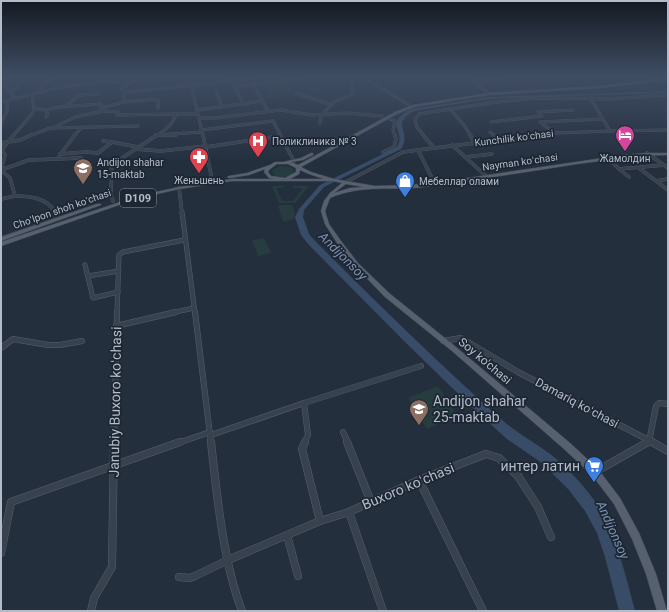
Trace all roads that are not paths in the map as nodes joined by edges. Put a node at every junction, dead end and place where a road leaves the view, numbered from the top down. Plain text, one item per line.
1 (7, 105) edge
2 (33, 105) edge
3 (68, 105) edge
4 (90, 105) edge
5 (101, 105) edge
6 (116, 105) edge
7 (158, 105) edge
8 (196, 105) edge
9 (239, 105) edge
10 (265, 105) edge
11 (332, 105) edge
12 (407, 105) edge
13 (421, 105) edge
14 (478, 105) edge
15 (594, 105) edge
16 (65, 107) junction
17 (222, 107) joint
18 (34, 108) junction
19 (158, 108) dead end
20 (102, 109) junction
21 (450, 109) junction
22 (45, 110) junction
23 (197, 110) junction
24 (573, 110) dead end
25 (268, 111) junction
26 (176, 114) junction
27 (198, 116) junction
28 (321, 116) junction
29 (382, 116) junction
30 (46, 117) dead end
31 (534, 117) junction
32 (388, 118) junction
33 (602, 119) junction
34 (491, 122) dead end
35 (540, 122) junction
36 (1, 123) edge
37 (320, 123) dead end
38 (138, 126) dead end
39 (52, 128) junction
40 (80, 129) junction
41 (668, 130) edge
42 (202, 131) junction
43 (610, 131) junction
44 (490, 132) dead end
45 (555, 133) junction
46 (156, 135) junction
47 (280, 136) junction
48 (500, 140) junction
49 (102, 141) dead end
50 (6, 142) junction
51 (112, 142) junction
52 (1, 143) edge
53 (475, 143) junction
54 (452, 145) junction
55 (206, 146) junction
56 (136, 148) junction
57 (434, 148) junction
58 (418, 150) junction
59 (383, 152) dead end
60 (648, 153) junction
61 (60, 154) junction
62 (492, 154) dead end
63 (668, 154) edge
64 (465, 157) junction
65 (81, 158) dead end
66 (608, 158) junction
67 (57, 160) junction
68 (294, 161) junction
69 (285, 162) junction
70 (664, 165) junction
71 (270, 166) junction
72 (298, 167) junction
73 (638, 167) junction
74 (668, 168) edge
75 (619, 169) junction
76 (2, 170) edge
77 (486, 176) junction
78 (629, 177) dead end
79 (668, 179) edge
80 (212, 180) junction
81 (280, 180) junction
82 (332, 180) junction
83 (656, 181) junction
84 (346, 182) junction
85 (435, 184) junction
86 (374, 187) junction
87 (179, 188) junction
88 (668, 190) edge
89 (15, 196) junction
90 (328, 198) junction
91 (1, 199) edge
92 (113, 201) junction
93 (54, 210) dead end
94 (1, 240) edge
95 (184, 240) junction
96 (1, 244) edge
97 (85, 265) dead end
98 (119, 271) junction
99 (88, 276) junction
100 (118, 292) junction
101 (194, 308) junction
102 (116, 326) junction
103 (82, 341) dead end
104 (444, 341) junction
105 (1, 348) edge
106 (421, 366) dead end
107 (304, 403) junction
108 (668, 404) edge
109 (343, 432) dead end
110 (211, 434) junction
111 (649, 442) junction
112 (668, 451) edge
113 (113, 466) junction
114 (595, 472) junction
115 (420, 480) junction
116 (371, 502) junction
117 (348, 512) junction
118 (320, 521) junction
119 (288, 535) junction
120 (551, 537) dead end
121 (1, 553) edge
122 (228, 560) junction
123 (298, 576) dead end
124 (179, 577) dead end
125 (91, 611) edge
126 (242, 611) edge
127 (383, 611) edge
128 (483, 611) edge
129 (662, 611) edge

1 - 36 street
2 - 18 street
3 - 16 street
4 - 16 street
5 - 20 street
6 - 20 street
7 - 19 street
8 - 23 street
9 - 17 street
10 - 25 street
11 - 28 street
12 - 29 main road, D109
13 - 32 main road, D109
14 - 21 street
15 - 33 street
16 - 22 street
17 - 23 street
18 - 22 street
18 - 50 street
20 - 26 street
20 - 39 street
21 - 53 street
21 - 57 street
22 - 30 street
23 - 27 street
24 - 31 street
25 - 27 street
25 - 28 street
26 - 27 street
26 - 46 street
27 - 42 street
28 - 29 street
28 - 37 street
29 - 68 main road, D109
31 - 34 street
31 - 35 street
32 - 59 street
32 - 72 main road, D109
33 - 35 street
33 - 43 street
35 - 45 street
38 - 40 street
39 - 40 street
39 - 50 street
40 - 61 street
41 - 43 street, Kunchilik koʻchasi
42 - 46 street
42 - 47 street
42 - 55 street
43 - 45 street, Kunchilik koʻchasi
44 - 48 street
45 - 48 street, Kunchilik koʻchasi
46 - 56 street
47 - 55 street
47 - 68 street
48 - 53 street, Kunchilik koʻchasi
49 - 51 street
50 - 52 street
50 - 76 street
51 - 56 street
51 - 61 street
53 - 54 street, Kunchilik koʻchasi
54 - 57 street, Kunchilik koʻchasi
54 - 64 street
55 - 56 street
55 - 80 street
56 - 92 street
57 - 58 street, Kunchilik koʻchasi
58 - 84 street, Kunchilik koʻchasi
58 - 85 street
60 - 63 main road, Nayman koʻchasi
60 - 66 main road, Nayman koʻchasi
60 - 70 street
61 - 67 street
62 - 64 street
64 - 77 street
65 - 67 street
66 - 75 street
66 - 77 main road, Nayman koʻchasi
67 - 76 street
68 - 69 main road, D109
69 - 71 main road, D109
69 - 72 main road
70 - 73 street
70 - 74 street
71 - 80 main road, Choʻlpon shoh koʻchasi / D109
71 - 81 main road
72 - 81 main road, D109
72 - 82 main road
73 - 75 street
73 - 83 street
75 - 78 street
76 - 89 street
77 - 85 main road, Nayman koʻchasi
79 - 83 street
80 - 92 main road, Choʻlpon shoh koʻchasi / D109
81 - 82 main road, Choʻlpon shoh koʻchasi
81 - 87 main road, Choʻlpon shoh koʻchasi / D109
82 - 84 main road
83 - 88 street
84 - 86 main road
84 - 90 main road
85 - 86 main road, Nayman koʻchasi
86 - 90 main road
87 - 95 street
87 - 96 main road, Choʻlpon shoh koʻchasi / D109
89 - 91 street
89 - 93 street
90 - 104 main road, Soy ko'chasi
92 - 94 main road, Choʻlpon shoh koʻchasi / D109
95 - 98 street, Janubiy Buxoro koʻchasi
95 - 101 street
97 - 99 street
98 - 99 street
98 - 100 street, Janubiy Buxoro koʻchasi
99 - 100 street
100 - 102 street, Janubiy Buxoro koʻchasi
101 - 102 street
101 - 110 street
102 - 113 street, Janubiy Buxoro koʻchasi
103 - 105 street
104 - 111 street, Damariq koʻchasi
104 - 114 main road, Soy ko'chasi
106 - 107 street
107 - 110 street
107 - 118 street
108 - 111 street
109 - 116 street
110 - 113 street
110 - 122 street
111 - 112 street, Damariq koʻchasi
111 - 114 street
113 - 121 street
113 - 125 street, Janubiy Buxoro koʻchasi
114 - 129 main road, Soy ko'chasi
115 - 116 street, Buxoro koʻchasi
115 - 120 street, Buxoro koʻchasi
115 - 128 street
116 - 117 street, Buxoro koʻchasi
117 - 118 street, Buxoro koʻchasi
117 - 127 street
118 - 119 street, Buxoro koʻchasi
119 - 122 street, Buxoro koʻchasi
119 - 123 street
122 - 124 street, Buxoro koʻchasi
122 - 126 street

